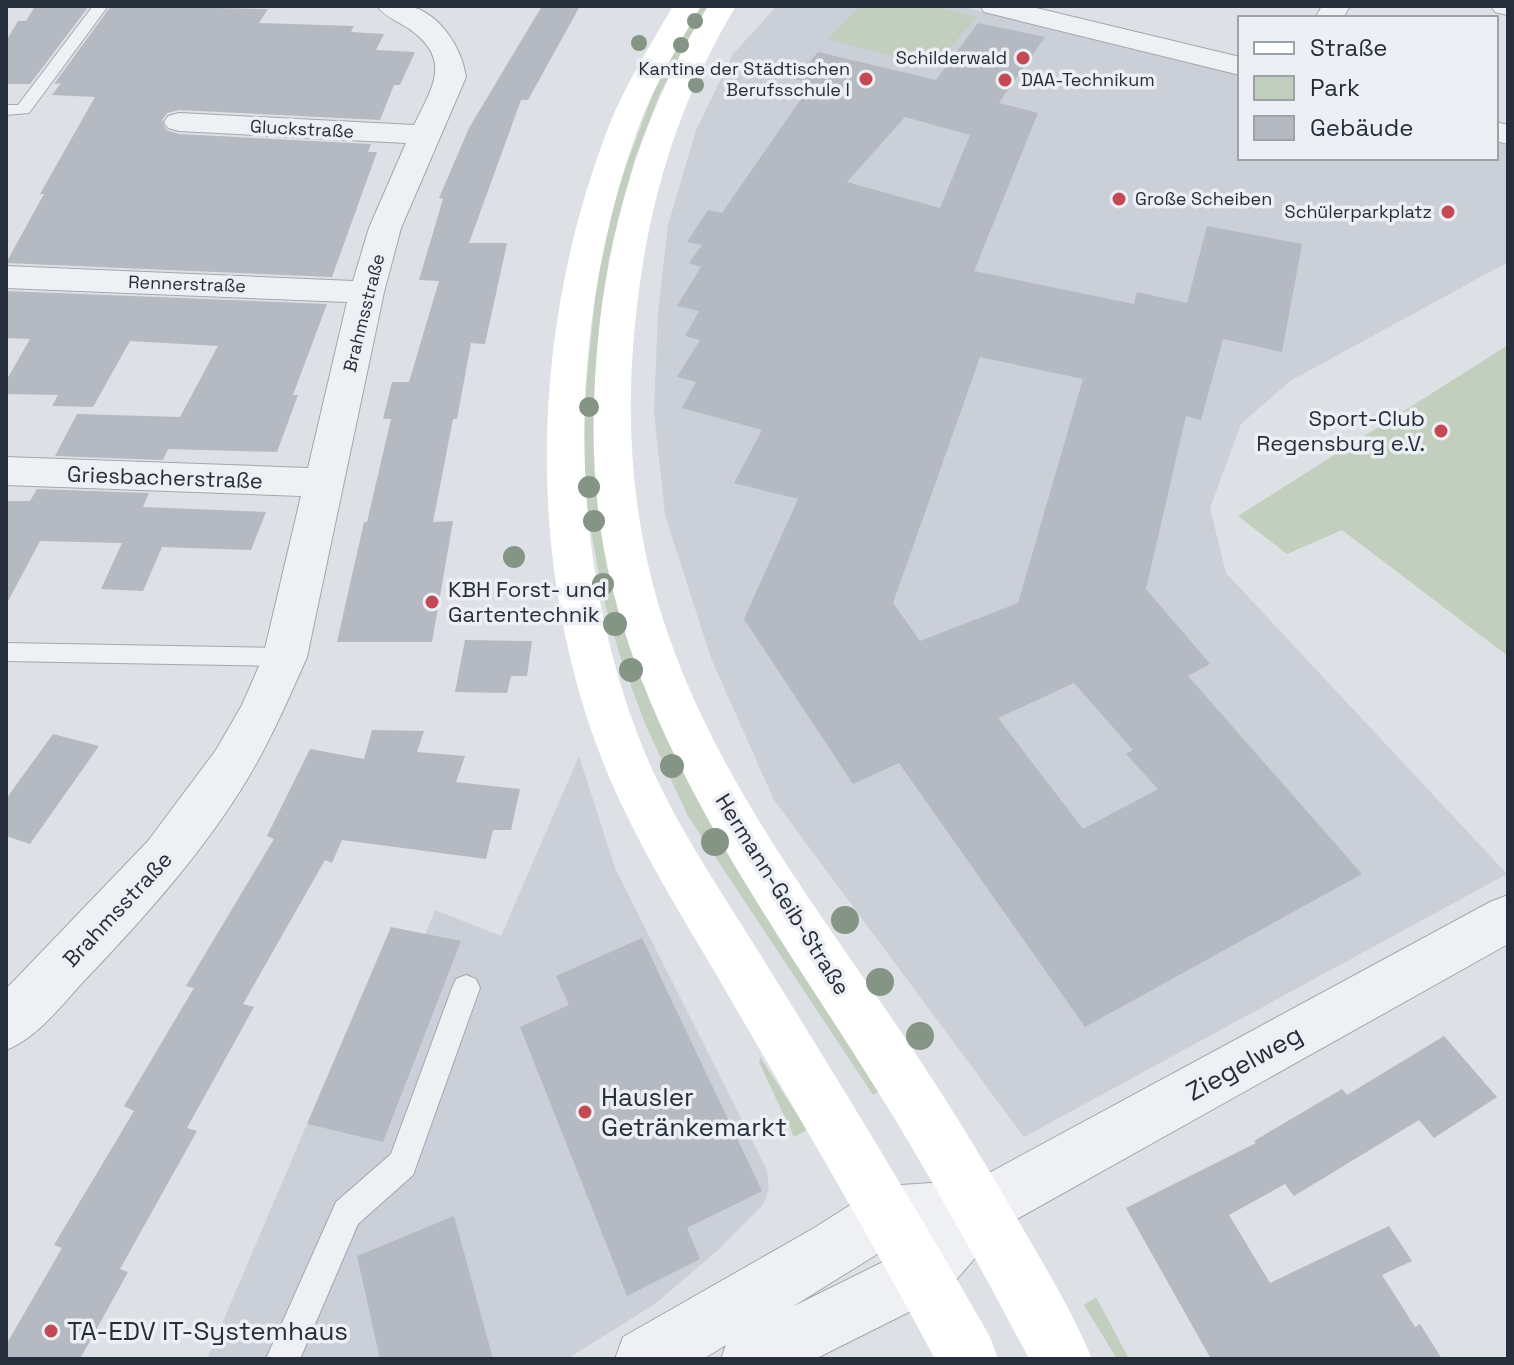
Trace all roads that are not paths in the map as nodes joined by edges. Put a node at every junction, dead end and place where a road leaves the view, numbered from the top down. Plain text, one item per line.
1 (101, 6) edge
2 (391, 6) edge
3 (687, 6) edge
4 (722, 6) edge
5 (1002, 7) edge
6 (1238, 66) edge
7 (6, 110) edge
8 (179, 122) dead end
9 (424, 135) junction
10 (6, 277) edge
11 (367, 292) junction
12 (6, 471) edge
13 (324, 483) junction
14 (6, 652) edge
15 (285, 657) junction
16 (1508, 918) edge
17 (466, 988) dead end
18 (6, 1025) edge
19 (981, 1208) junction
20 (886, 1215) junction
21 (922, 1274) junction
22 (283, 1359) edge
23 (645, 1359) edge
24 (751, 1359) edge
25 (968, 1359) edge
26 (1062, 1359) edge

1 - 7 lane
2 - 9 street, Brahmsstraße
3 - 20 street
4 - 19 street, Hermann-Geib-Straße
5 - 6 street
8 - 9 street, Gluckstraße
9 - 11 street, Brahmsstraße
10 - 11 street, Rennerstraße
11 - 13 street, Brahmsstraße
12 - 13 street, Griesbacherstraße
13 - 15 street, Brahmsstraße
14 - 15 lane
15 - 18 street, Brahmsstraße
16 - 19 street, Ziegelweg
17 - 22 lane
19 - 20 street
19 - 21 street
19 - 26 street, Hermann-Geib-Straße
20 - 21 street
20 - 23 street
21 - 24 street
21 - 25 street

